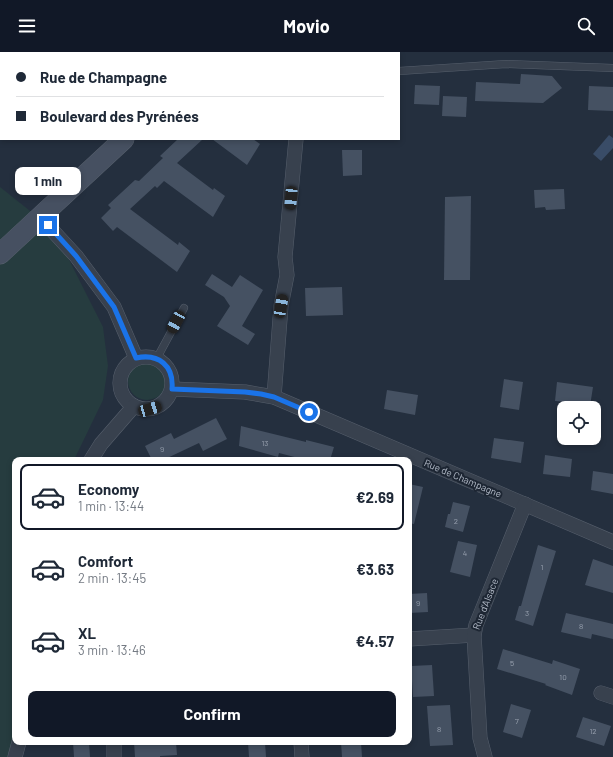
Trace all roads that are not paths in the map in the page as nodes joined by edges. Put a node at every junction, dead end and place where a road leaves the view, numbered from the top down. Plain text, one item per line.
1 (613, 68) edge
2 (400, 71) edge
3 (123, 140) edge
4 (296, 140) edge
5 (40, 216) junction
6 (0, 254) edge
7 (184, 308) dead end
8 (136, 358) junction
9 (157, 358) junction
10 (172, 389) junction
11 (274, 397) junction
12 (134, 406) junction
13 (93, 457) edge
14 (525, 504) junction
15 (613, 542) edge
16 (474, 636) junction
17 (412, 639) edge
18 (19, 745) edge
19 (114, 745) edge
20 (301, 745) edge
21 (15, 757) edge
22 (114, 757) edge
23 (302, 757) edge
24 (485, 757) edge

1 - 2 lane
3 - 5 main road
4 - 11 street
5 - 6 main road
5 - 8 street
7 - 9 lane
8 - 9 street
8 - 12 street
9 - 10 street
10 - 11 street, Rue de Champagne
10 - 12 street
11 - 14 street, Rue de Champagne
12 - 13 street
14 - 15 street, Rue de Champagne
14 - 16 street, Rue d'Alsace
16 - 17 street
16 - 24 street, Rue d'Alsace
18 - 21 street
19 - 22 street
20 - 23 street

